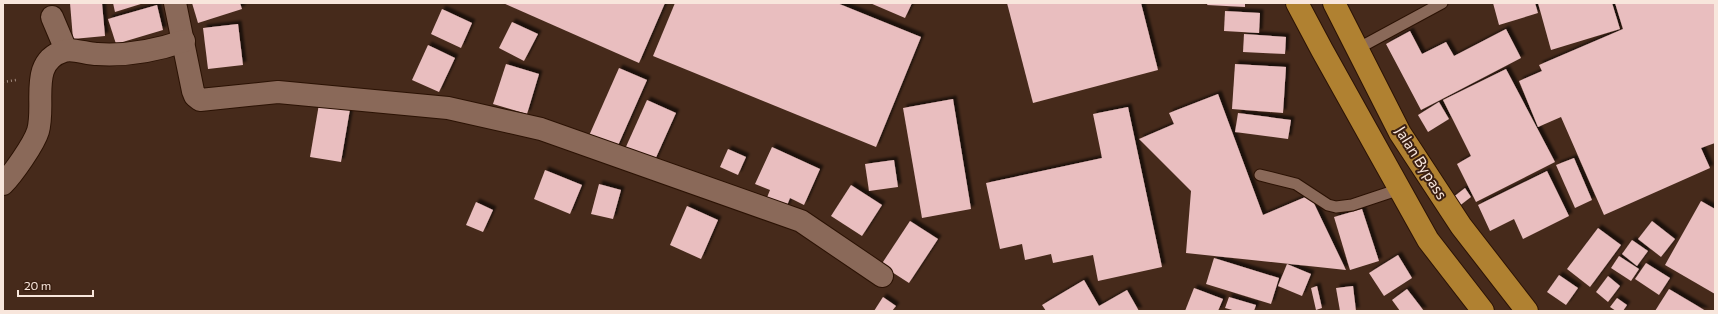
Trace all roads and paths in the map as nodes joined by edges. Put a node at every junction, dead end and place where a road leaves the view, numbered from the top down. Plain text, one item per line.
1 (175, 3) edge
2 (1297, 3) edge
3 (1334, 3) edge
4 (1442, 3) edge
5 (52, 17) dead end
6 (184, 42) junction
7 (1357, 49) junction
8 (66, 50) junction
9 (1260, 175) dead end
10 (3, 184) edge
11 (1400, 189) junction
12 (882, 276) dead end
13 (1483, 311) edge
14 (1527, 311) edge

1 - 6 street
2 - 11 highway, Jalan Bypass
3 - 7 highway, Jalan Bypass
4 - 7 lane
5 - 8 street
6 - 8 street
6 - 12 street
7 - 14 highway, Jalan Bypass
8 - 10 street
9 - 11 lane
11 - 13 highway, Jalan Bypass

